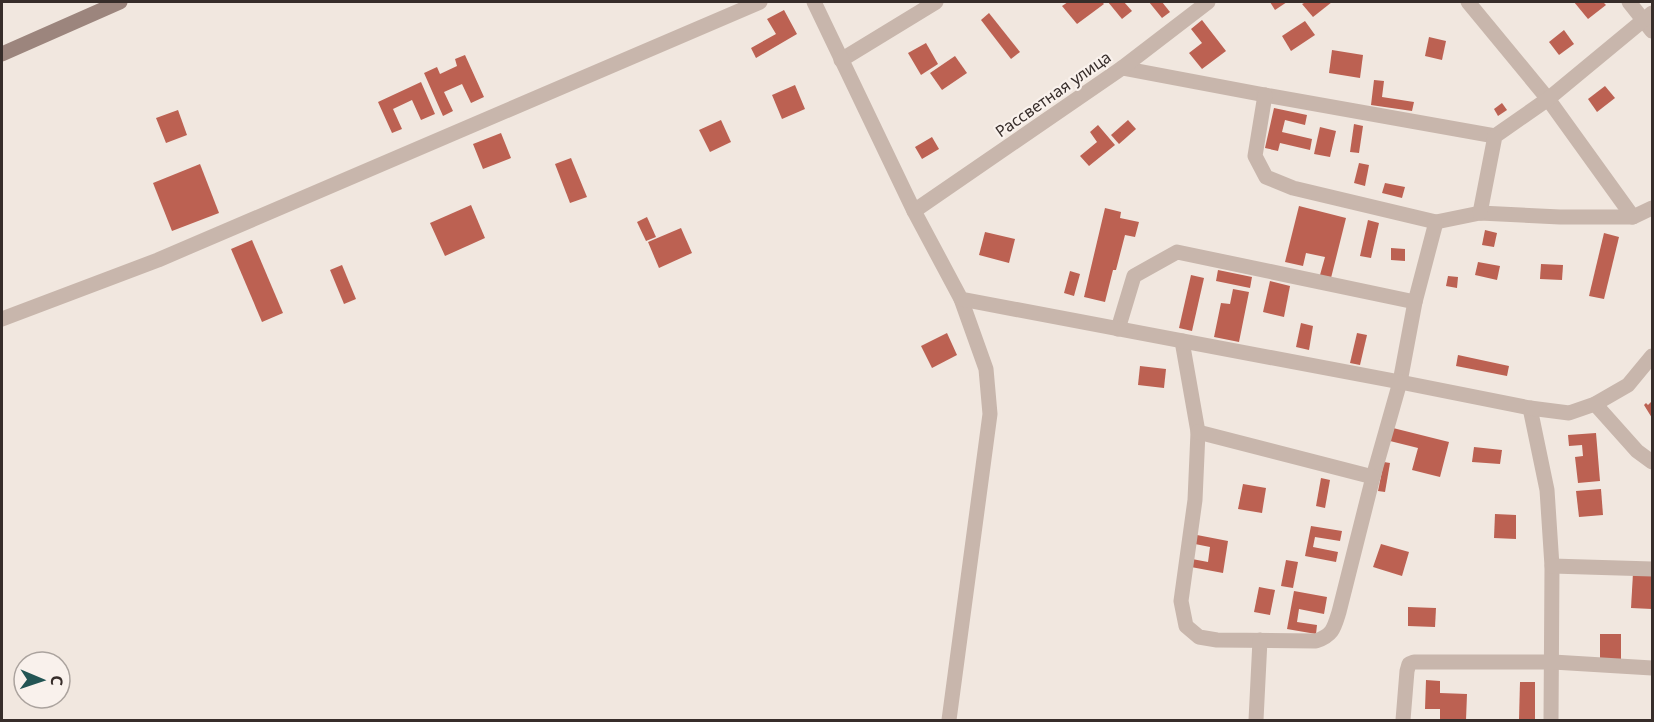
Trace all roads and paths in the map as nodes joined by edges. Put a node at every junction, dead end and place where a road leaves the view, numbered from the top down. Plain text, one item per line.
1 (120, 2) edge
2 (760, 2) edge
3 (814, 2) edge
4 (936, 2) edge
5 (1208, 2) edge
6 (1468, 2) edge
7 (1629, 2) edge
8 (1650, 22) edge
9 (2, 54) edge
10 (841, 60) junction
11 (1122, 68) junction
12 (1265, 95) junction
13 (1548, 99) junction
14 (1495, 136) junction
15 (1653, 208) edge
16 (914, 211) junction
17 (1480, 213) junction
18 (1633, 216) junction
19 (1436, 222) junction
20 (961, 300) junction
21 (1415, 302) junction
22 (2, 319) edge
23 (1119, 329) junction
24 (1182, 341) junction
25 (1653, 356) edge
26 (1400, 382) junction
27 (1595, 404) junction
28 (1530, 408) junction
29 (1198, 432) junction
30 (1653, 462) edge
31 (1373, 477) junction
32 (1552, 566) junction
33 (1653, 569) edge
34 (1260, 640) junction
35 (1553, 662) junction
36 (1653, 668) edge
37 (949, 720) edge
38 (1256, 720) edge
39 (1403, 720) edge
40 (1551, 720) edge

1 - 9 main road
2 - 22 street
3 - 10 street
4 - 10 street
5 - 11 street, Рассветная улица
6 - 13 street
7 - 8 street
8 - 13 street
10 - 16 street
11 - 12 street
11 - 16 street, Рассветная улица
12 - 14 street
12 - 19 street
13 - 14 street
13 - 18 street
14 - 17 street
15 - 18 street
16 - 20 street
17 - 18 street
17 - 19 street
19 - 21 street
20 - 23 street
20 - 37 street
21 - 23 street
21 - 26 street
23 - 24 street
24 - 26 street
24 - 29 street
25 - 27 street
26 - 28 street
26 - 31 street
27 - 28 street
27 - 30 street
28 - 32 street
29 - 31 street
29 - 34 street
31 - 34 street
32 - 33 street
32 - 35 street
34 - 38 street
35 - 36 street
35 - 39 street
35 - 40 street

